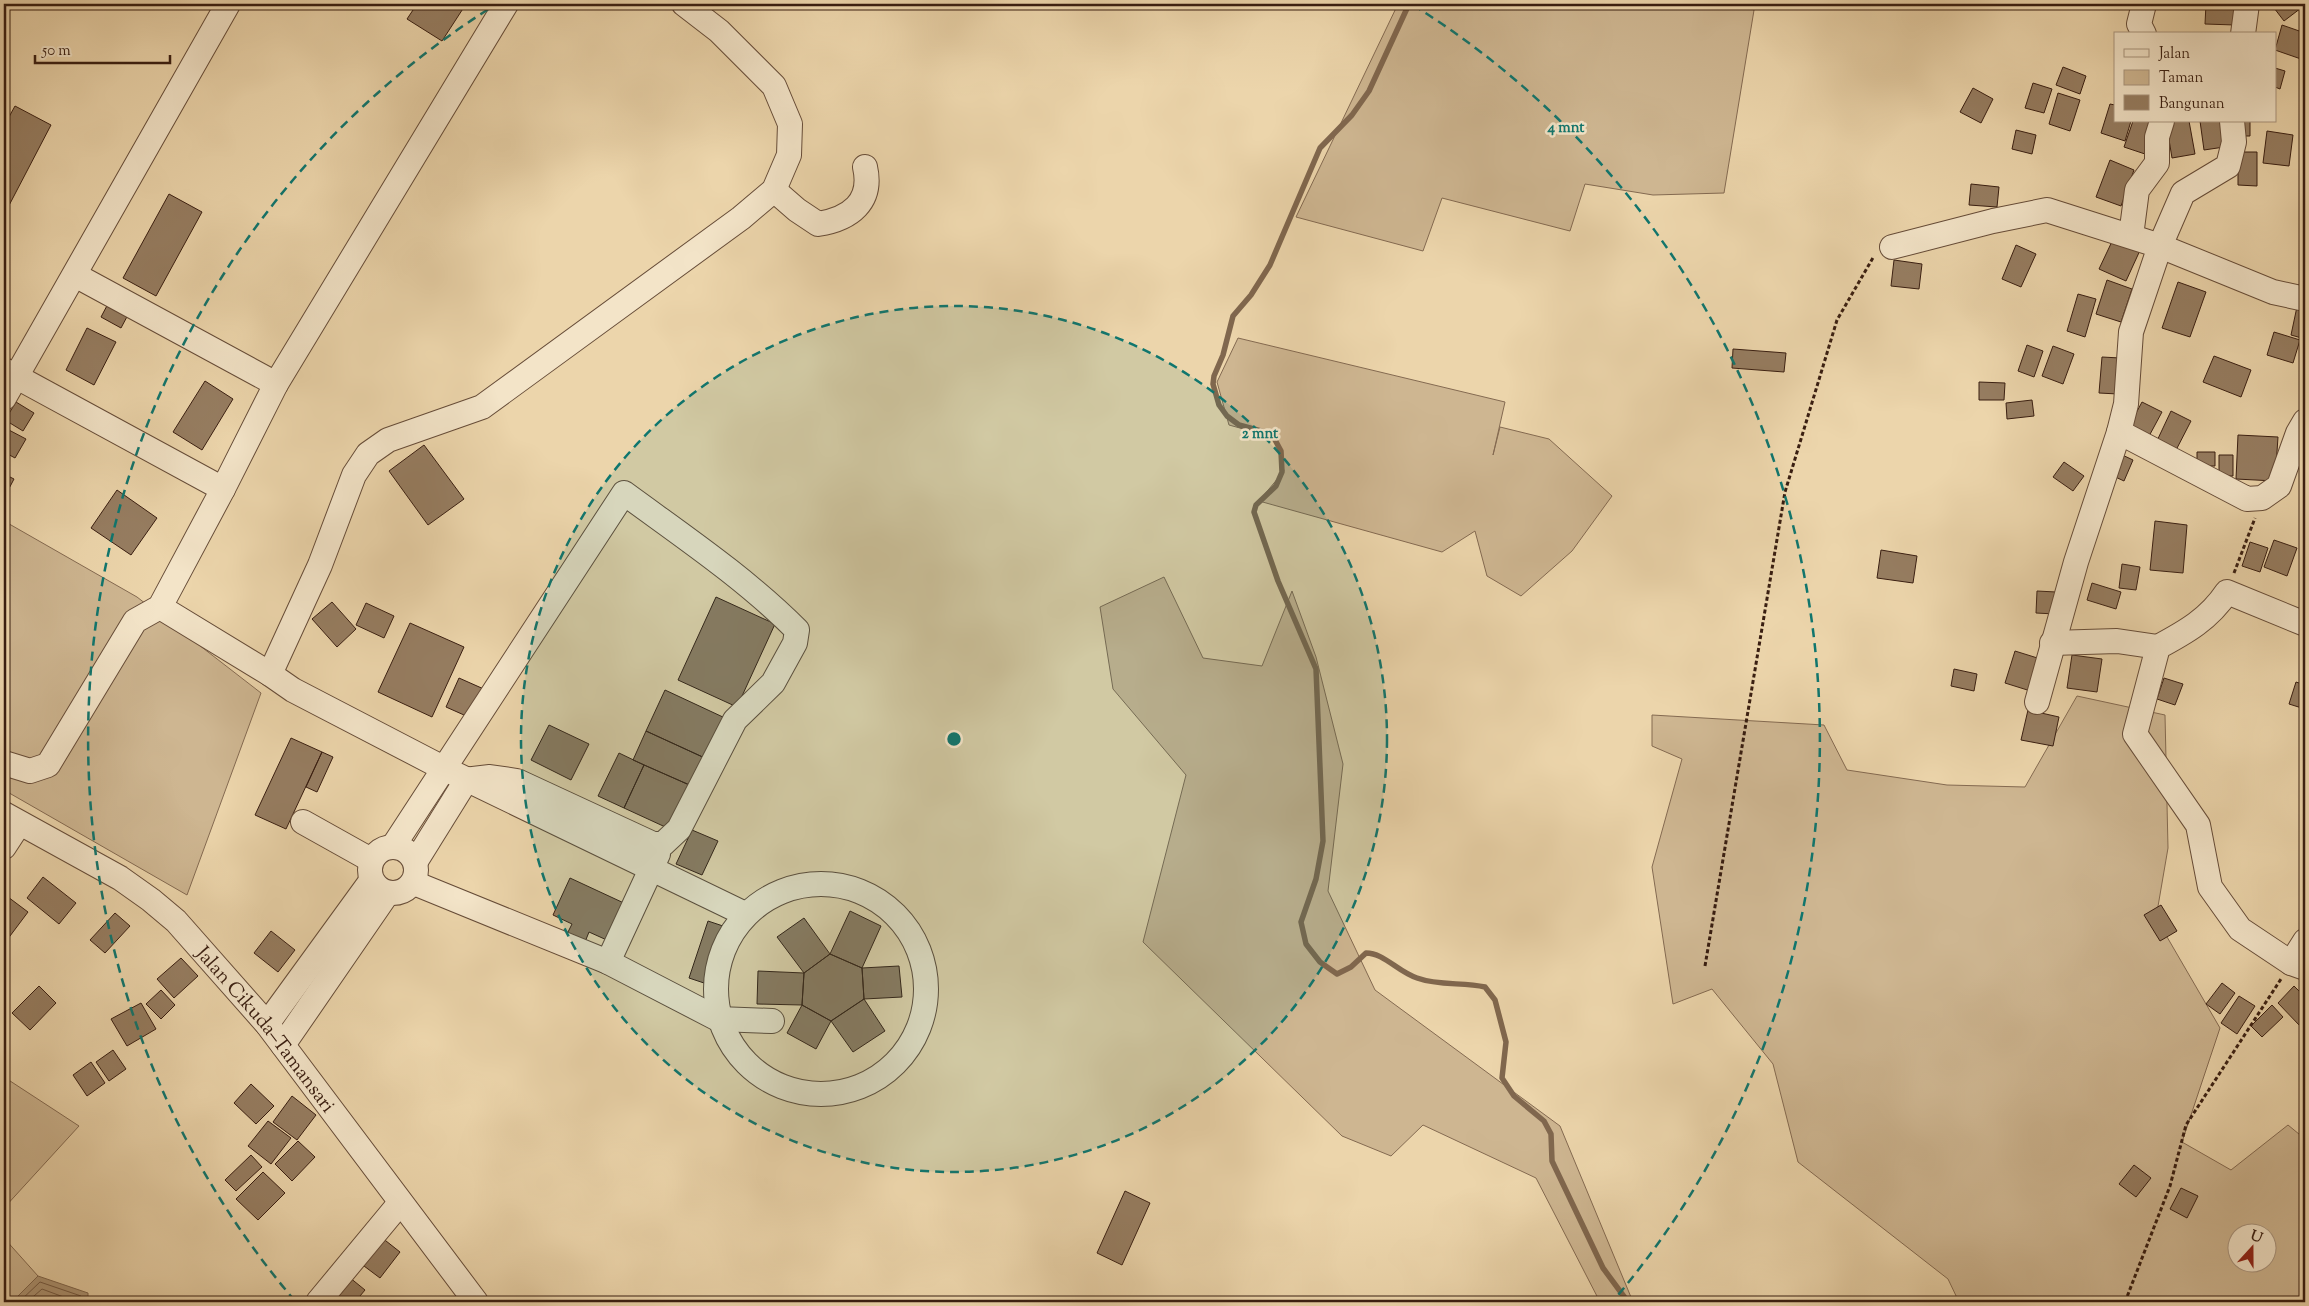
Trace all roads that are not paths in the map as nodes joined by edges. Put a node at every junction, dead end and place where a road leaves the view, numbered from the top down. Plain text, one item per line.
1 (228, 4) edge
2 (506, 4) edge
3 (684, 4) edge
4 (2144, 4) edge
5 (2247, 4) edge
6 (2143, 32) edge
7 (2243, 32) edge
8 (2162, 122) edge
9 (2232, 122) edge
10 (865, 168) dead end
11 (774, 190) junction
12 (2131, 236) junction
13 (2160, 246) junction
14 (1892, 247) road end
15 (75, 275) junction
16 (2305, 298) edge
17 (10, 374) edge
18 (276, 384) junction
19 (4, 398) edge
20 (2305, 421) edge
21 (2119, 432) junction
22 (223, 489) junction
23 (160, 606) junction
24 (2305, 624) edge
25 (2052, 643) junction
26 (2158, 647) junction
27 (270, 674) junction
28 (2037, 702) dead end
29 (4, 763) edge
30 (444, 769) junction
31 (467, 779) junction
32 (562, 813) junction
33 (11, 819) edge
34 (303, 822) dead end
35 (663, 844) junction
36 (394, 846) junction
37 (4, 847) edge
38 (651, 868) junction
39 (415, 872) junction
40 (376, 878) junction
41 (745, 914) junction
42 (2305, 941) edge
43 (608, 962) junction
44 (2298, 965) edge
45 (718, 1019) junction
46 (772, 1021) dead end
47 (268, 1024) junction
48 (284, 1045) junction
49 (400, 1203) junction
50 (318, 1302) edge
51 (476, 1302) edge

1 - 15 street
2 - 18 street
3 - 11 street
4 - 6 street
5 - 7 street
8 - 12 street
9 - 13 street
10 - 11 street
11 - 27 street
12 - 13 street
12 - 14 street
13 - 16 street
13 - 21 street
15 - 17 street
15 - 18 street
17 - 19 street
17 - 22 street
18 - 22 street
20 - 21 street
21 - 25 street
22 - 23 street
23 - 27 street
23 - 29 street
24 - 26 street
25 - 26 street
25 - 28 street
26 - 44 street
27 - 30 street
30 - 31 street
30 - 35 street
30 - 36 street
31 - 32 street
31 - 39 street
32 - 35 street
32 - 38 street
33 - 37 street
33 - 47 street, Jalan Cikuda–Tamansari
34 - 40 street
35 - 38 street
36 - 39 street
36 - 40 street
38 - 41 street
38 - 43 street
39 - 40 street
39 - 43 street
40 - 47 street
40 - 48 street
41 - 45 street
41 - 45 street
42 - 44 street
43 - 45 street
45 - 46 street
47 - 48 street, Jalan Cikuda–Tamansari
48 - 49 street, Jalan Cikuda–Tamansari
49 - 50 street
49 - 51 street, Jalan Cikuda–Tamansari

